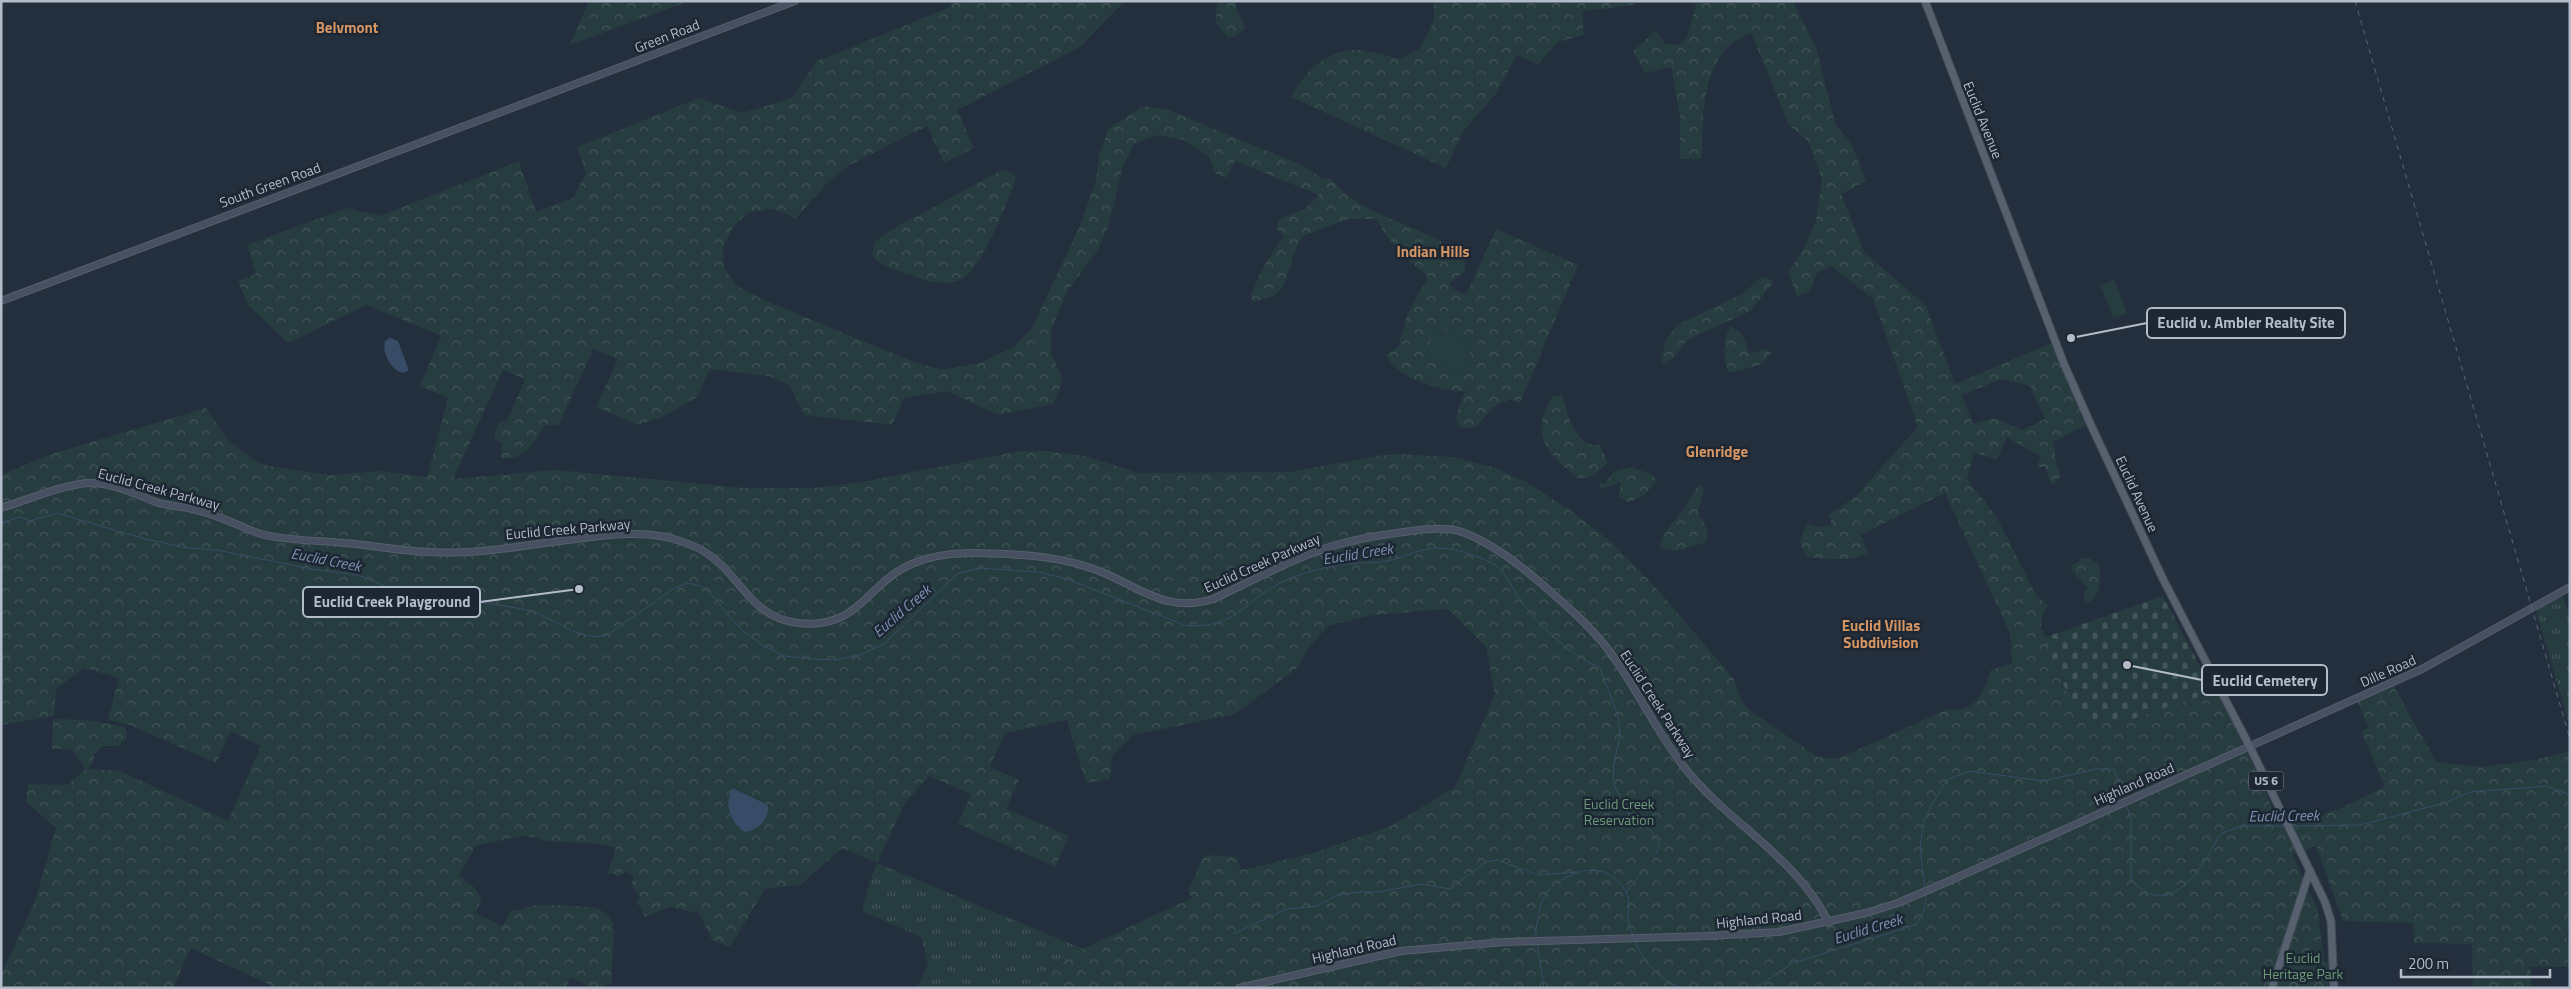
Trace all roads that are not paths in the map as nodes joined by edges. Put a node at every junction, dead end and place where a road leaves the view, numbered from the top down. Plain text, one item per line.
1 (795, 1) edge
2 (1925, 1) edge
3 (548, 95) joint
4 (1, 301) edge
5 (1, 508) edge
6 (2570, 587) edge
7 (2250, 746) junction
8 (2310, 870) junction
9 (1829, 923) junction
10 (1239, 988) edge
11 (2272, 988) edge
12 (2334, 988) edge

1 - 3 street, Green Road
2 - 7 main road, Euclid Avenue / US 6
3 - 4 street, South Green Road
5 - 9 street, Euclid Creek Parkway
6 - 7 street, Dille Road
7 - 8 main road, Euclid Avenue / US 6
7 - 9 street, Highland Road
8 - 11 main road
8 - 12 main road, Euclid Avenue
9 - 10 street, Highland Road

